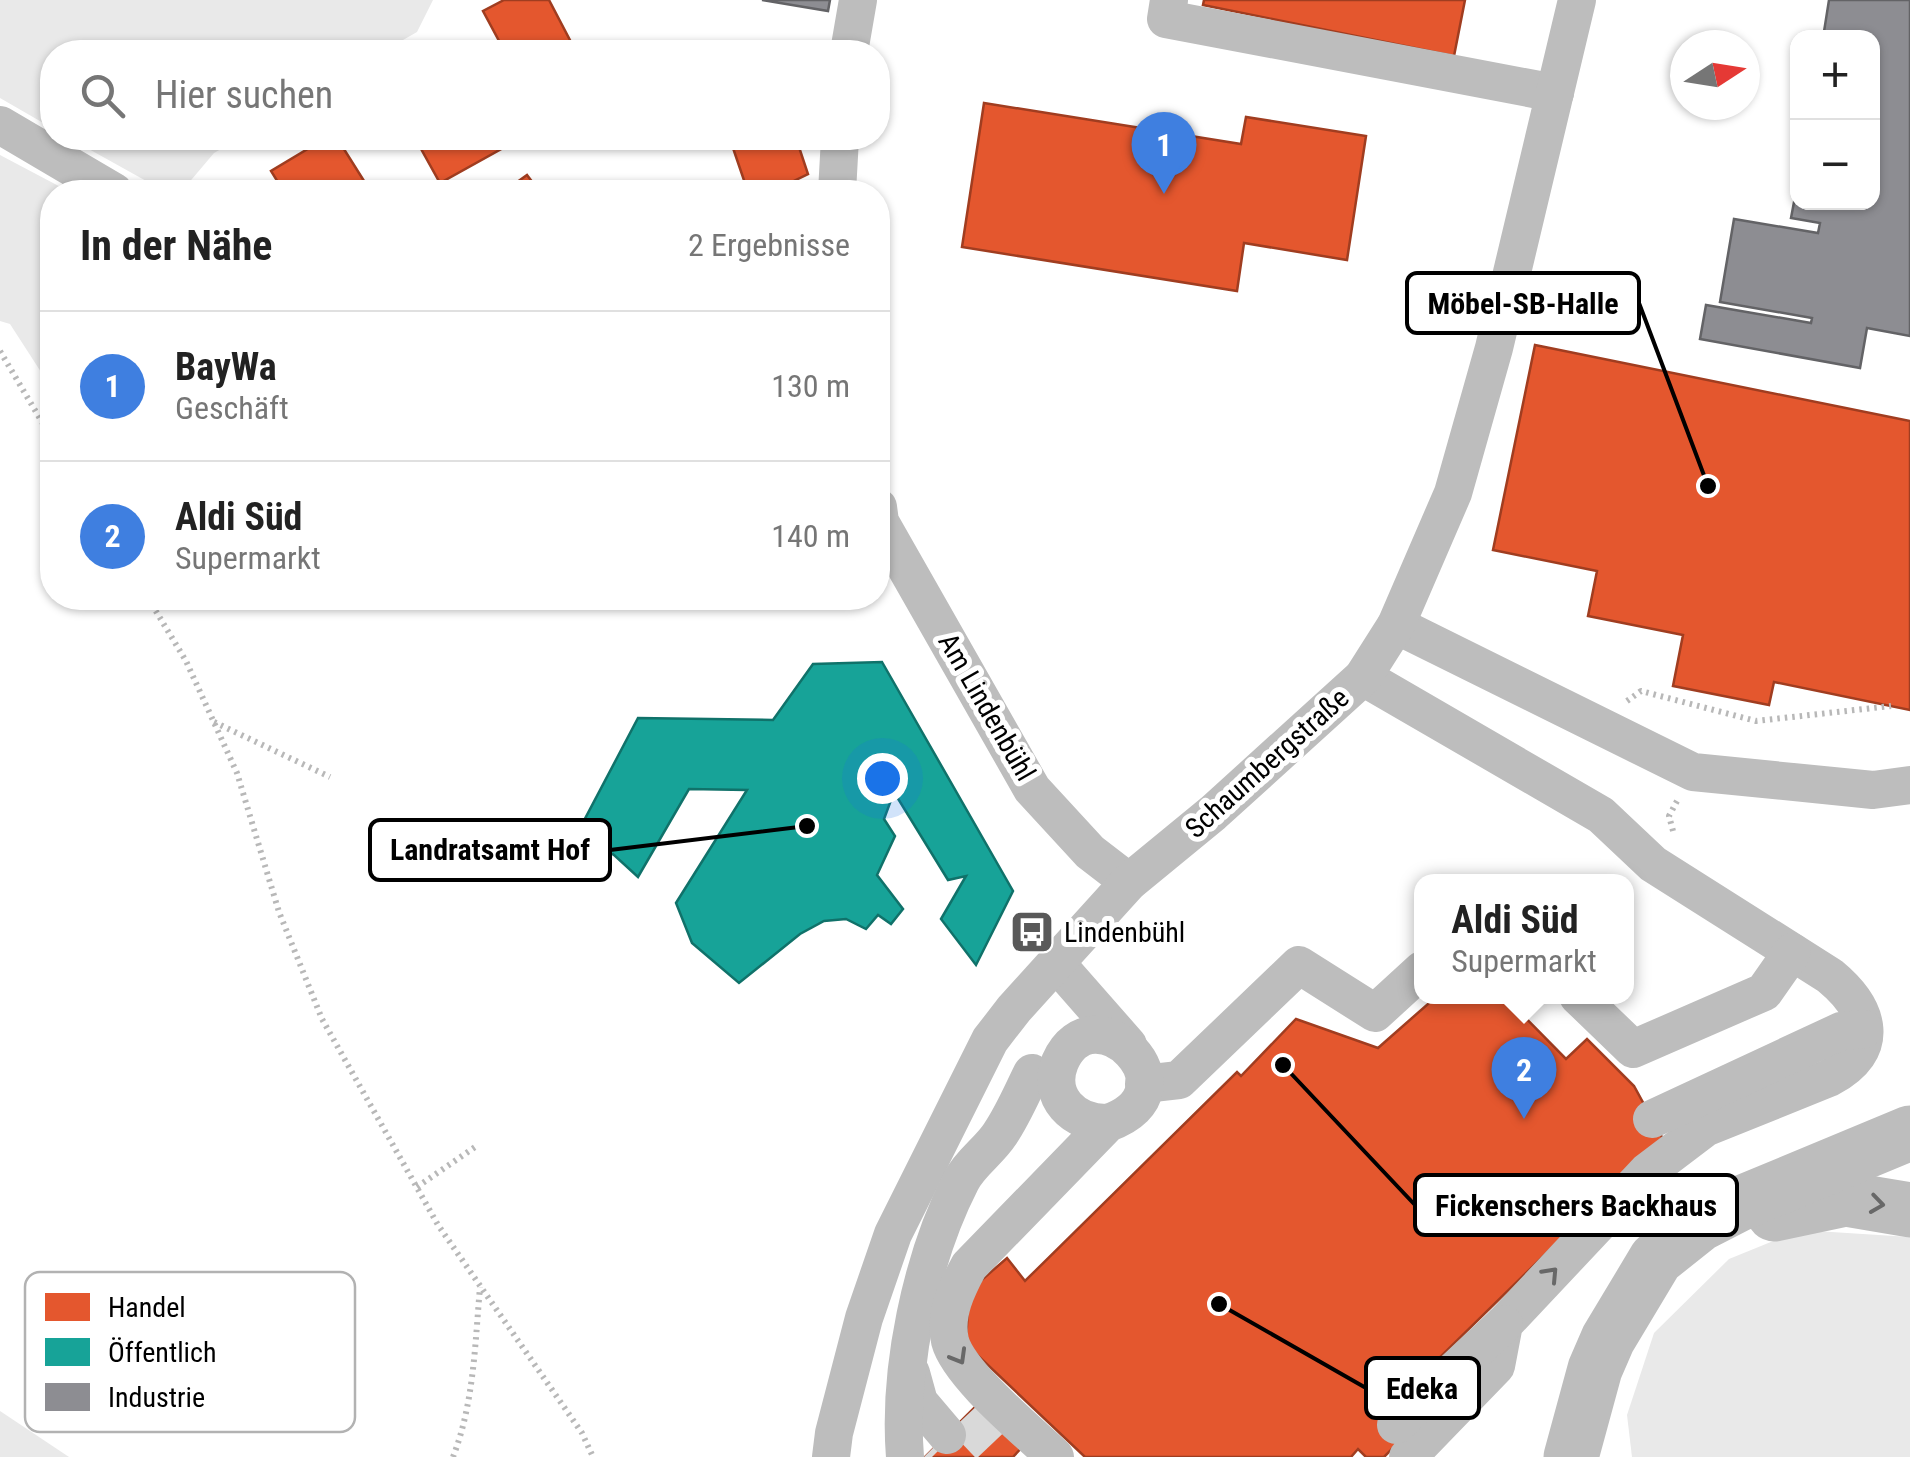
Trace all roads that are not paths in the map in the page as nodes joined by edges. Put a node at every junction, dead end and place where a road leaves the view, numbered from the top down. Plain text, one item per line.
1 (858, 0) edge
2 (1169, 0) edge
3 (1577, 0) edge
4 (850, 40) edge
5 (1555, 93) junction
6 (0, 125) edge
7 (40, 149) edge
8 (43, 150) edge
9 (839, 150) edge
10 (94, 180) edge
11 (838, 180) edge
12 (890, 538) edge
13 (1396, 625) junction
14 (1364, 677) junction
15 (1910, 785) edge
16 (1130, 882) junction
17 (1792, 952) junction
18 (1056, 963) junction
19 (1414, 977) edge
20 (1586, 1004) edge
21 (1864, 1028) junction
22 (990, 1040) junction
23 (1128, 1045) junction
24 (1144, 1084) junction
25 (1053, 1093) junction
26 (1652, 1120) dead end
27 (1108, 1123) junction
28 (1910, 1133) edge
29 (1910, 1210) edge
30 (910, 1356) junction
31 (936, 1441) edge
32 (1402, 1441) edge
33 (831, 1457) edge
34 (1055, 1457) edge
35 (1571, 1457) edge
36 (1608, 1457) edge

1 - 4 street
2 - 5 street
3 - 5 street, Schaumbergstraße
5 - 13 street, Schaumbergstraße
6 - 7 street
8 - 10 street
9 - 11 street
12 - 16 street, Am Lindenbühl
13 - 14 street, Schaumbergstraße
13 - 15 street
14 - 16 street, Schaumbergstraße
14 - 17 street
16 - 18 street, Schaumbergstraße
17 - 20 street
17 - 21 street
18 - 22 street, Schaumbergstraße
18 - 23 street
19 - 24 street
21 - 26 street
32 -> 21 street
22 - 25 street
22 - 33 street, Schaumbergstraße
23 - 24 street
23 - 25 street
24 - 27 street
25 - 27 street
25 - 30 street
27 -> 34 street
28 - 35 highway
36 -> 29 highway
30 - 31 street
30 - 31 street

